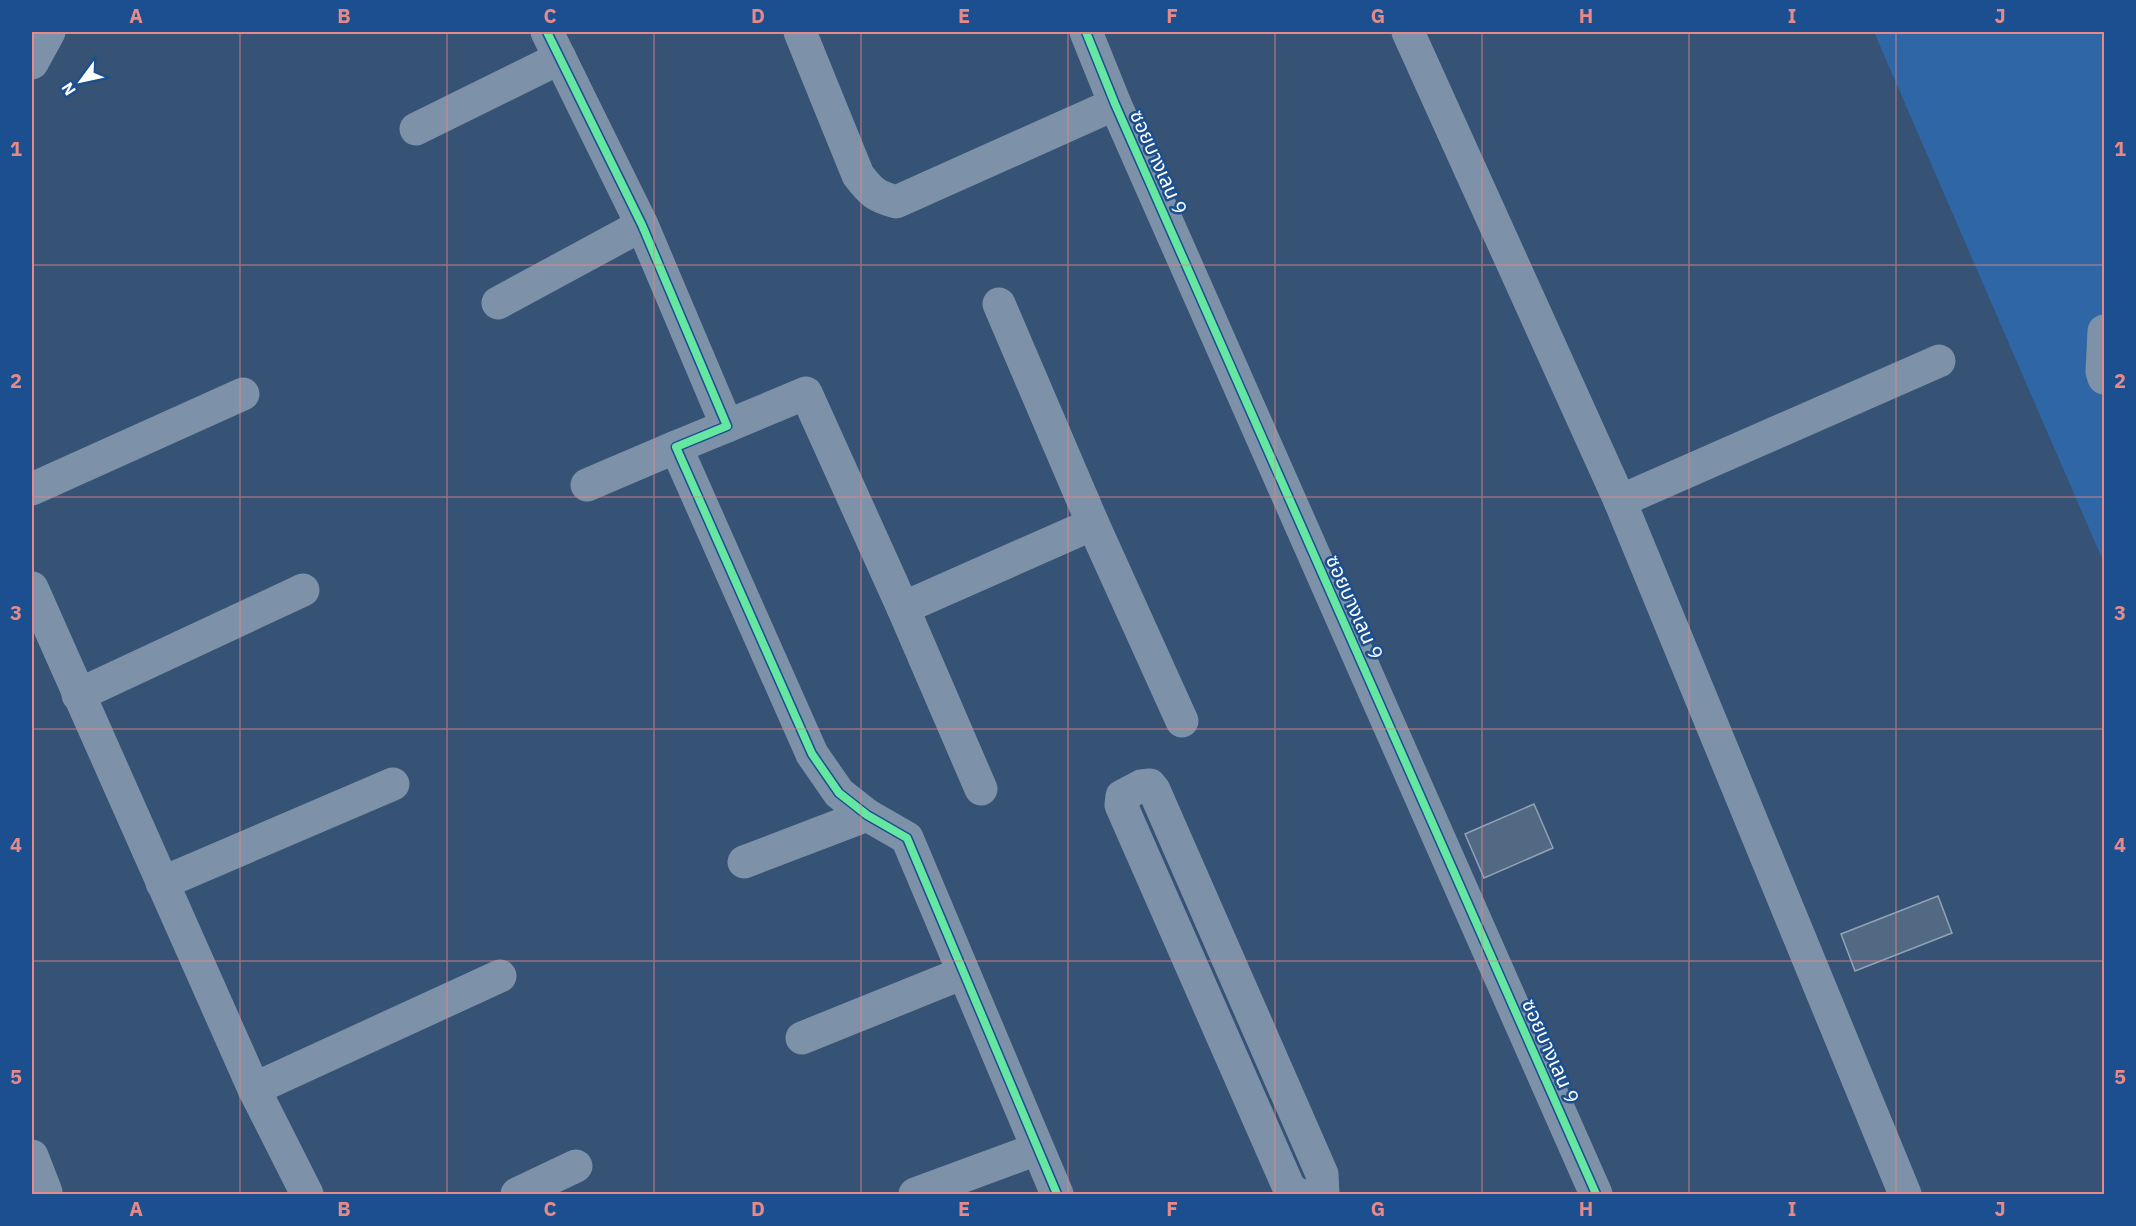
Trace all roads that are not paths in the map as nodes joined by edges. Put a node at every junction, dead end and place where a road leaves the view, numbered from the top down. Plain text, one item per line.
1 (50, 32) edge
2 (800, 32) edge
3 (1086, 32) edge
4 (1408, 32) edge
5 (553, 45) edge
6 (32, 63) edge
7 (1115, 104) junction
8 (416, 129) dead end
9 (642, 225) junction
10 (498, 303) dead end
11 (999, 304) dead end
12 (2104, 331) edge
13 (1939, 361) dead end
14 (2104, 378) edge
15 (243, 394) dead end
16 (727, 426) junction
17 (676, 447) junction
18 (588, 485) dead end
19 (32, 489) edge
20 (1620, 501) junction
21 (1093, 524) junction
22 (32, 588) edge
23 (303, 590) dead end
24 (903, 608) junction
25 (78, 695) junction
26 (1182, 721) dead end
27 (393, 784) dead end
28 (981, 789) dead end
29 (867, 815) junction
30 (744, 862) dead end
31 (162, 883) junction
32 (963, 973) junction
33 (500, 976) dead end
34 (802, 1038) dead end
35 (254, 1089) junction
36 (1037, 1149) junction
37 (32, 1156) edge
38 (576, 1166) dead end
39 (46, 1192) dead end
40 (307, 1194) edge
41 (517, 1194) edge
42 (915, 1194) edge
43 (1057, 1194) edge
44 (1297, 1194) edge
45 (1323, 1194) edge
46 (1596, 1194) edge
47 (1905, 1194) edge

1 - 6 street
2 - 7 street
3 - 7 street, ซอยบางเลน 9
4 - 20 street
5 - 8 street
5 - 9 street
7 - 46 street, ซอยบางเลน 9
9 - 10 street
9 - 16 street
11 - 21 street
12 - 14 street
13 - 20 street
15 - 19 street
16 - 17 street
16 - 24 street
17 - 18 street
17 - 29 street
20 - 47 street
21 - 24 street
21 - 26 street
22 - 25 street
23 - 25 street
24 - 28 street
25 - 31 street
27 - 31 street
29 - 30 street
29 - 32 street
31 - 35 street
32 - 34 street
32 - 36 street
33 - 35 street
35 - 40 street
36 - 42 street
36 - 43 street
37 - 39 street
38 - 41 street
44 - 45 street

